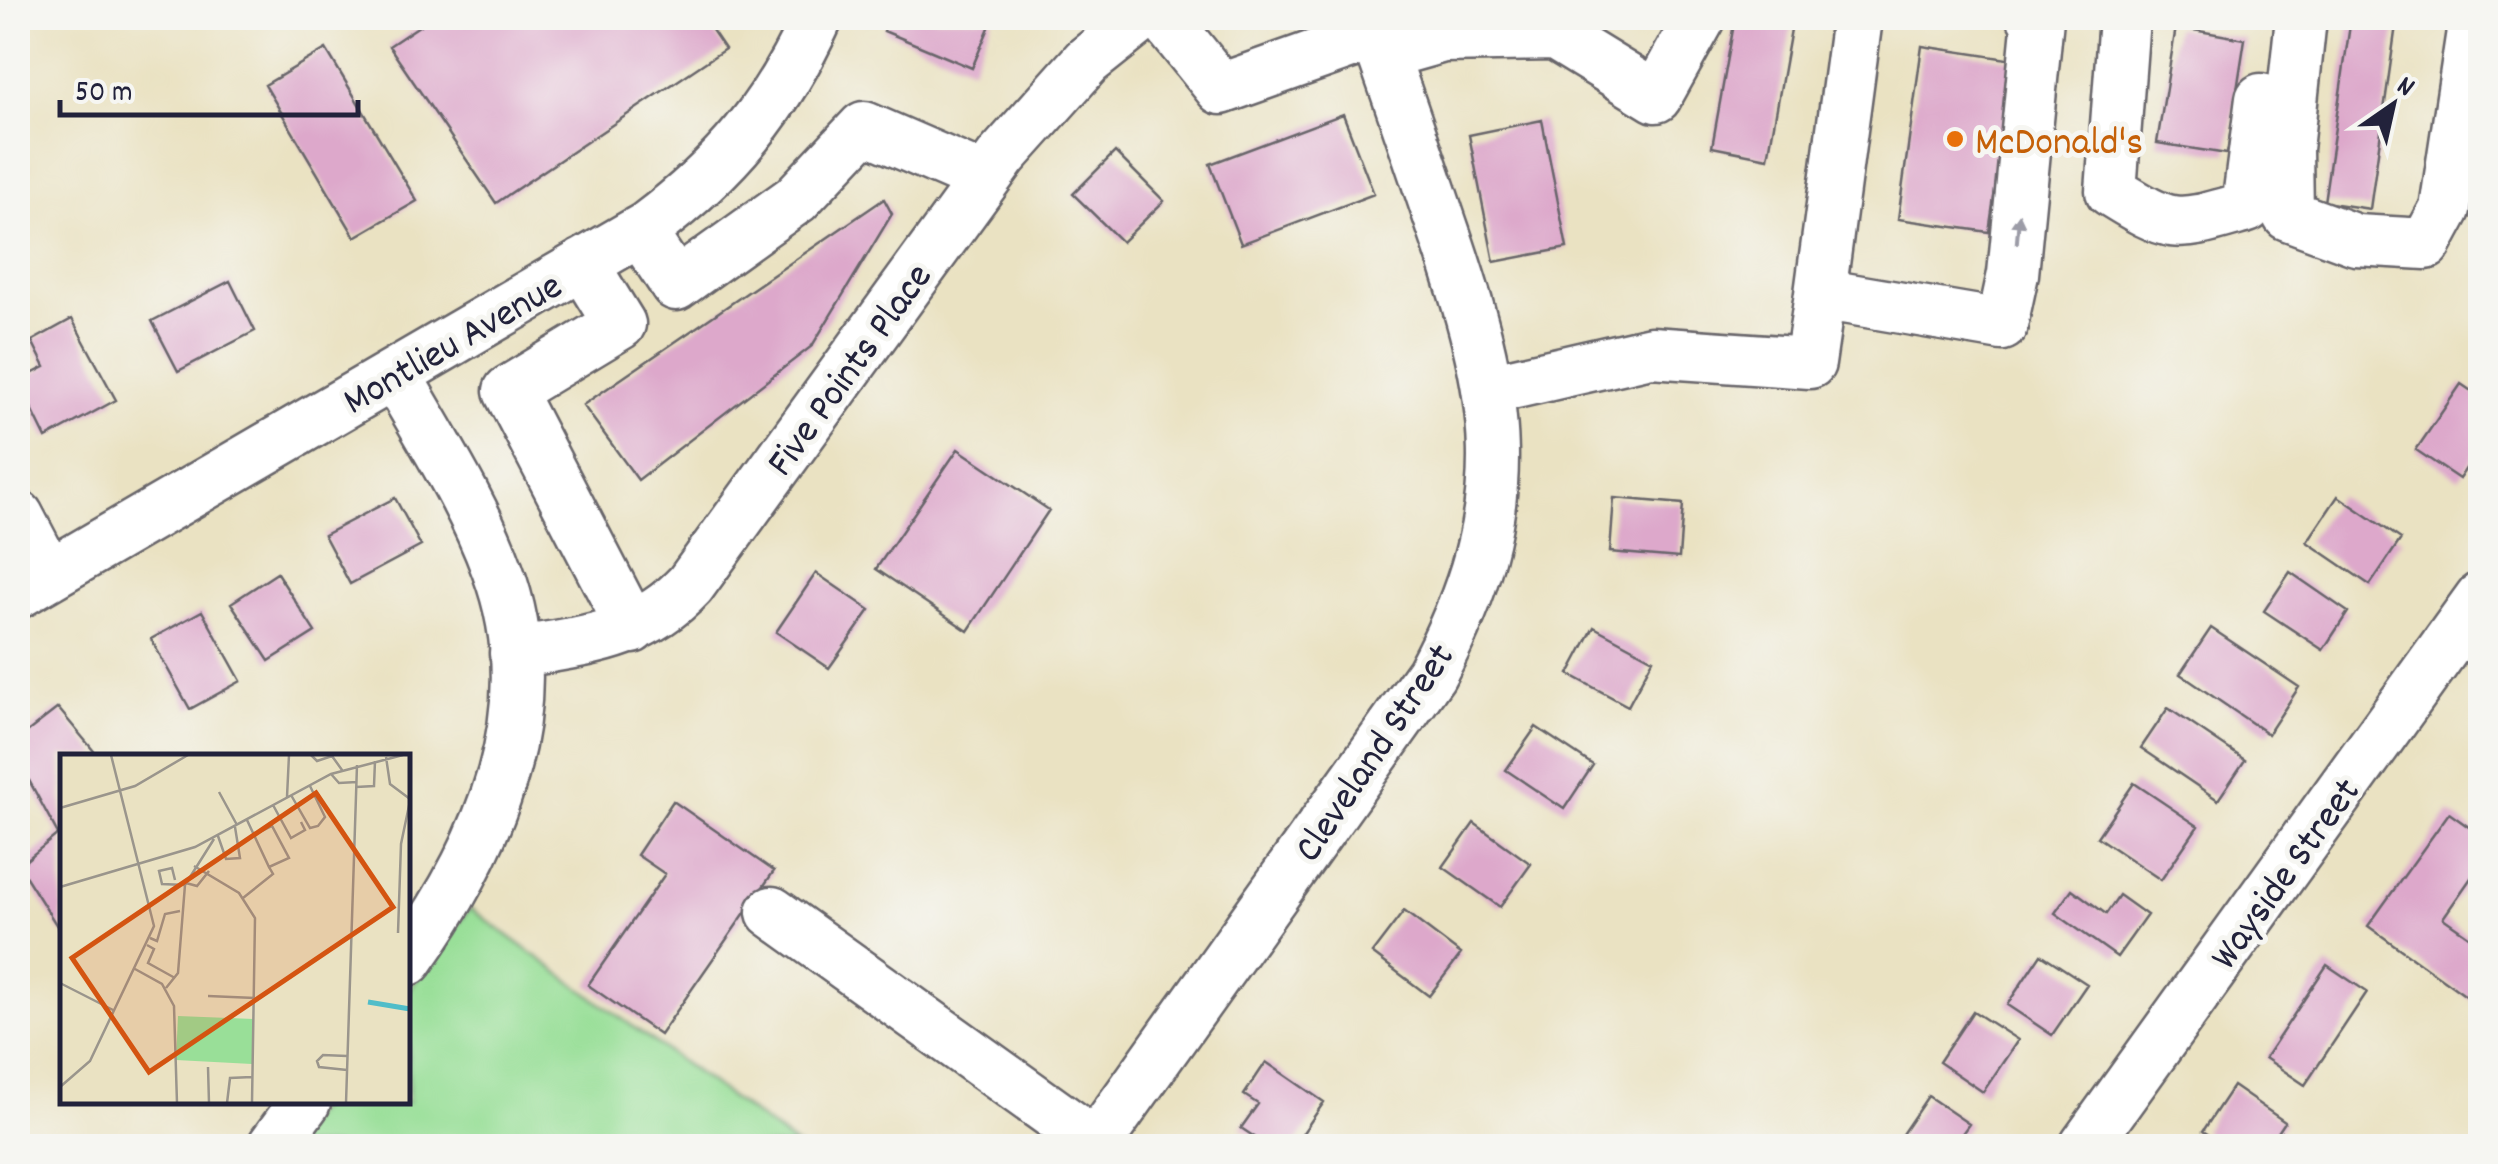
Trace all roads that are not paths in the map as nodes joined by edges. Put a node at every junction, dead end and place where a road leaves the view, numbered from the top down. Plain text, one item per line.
1 (817, 18) edge
2 (1145, 18) edge
3 (1700, 18) edge
4 (1857, 18) edge
5 (2033, 18) edge
6 (2124, 18) edge
7 (2271, 18) edge
8 (2301, 18) edge
9 (2474, 18) edge
10 (1560, 26) edge
11 (1376, 35) edge
12 (984, 179) junction
13 (640, 230) junction
14 (582, 264) junction
15 (676, 285) junction
16 (1820, 294) junction
17 (491, 318) junction
18 (620, 324) junction
19 (395, 374) junction
20 (527, 380) junction
21 (1490, 389) junction
22 (18, 516) edge
23 (33, 584) edge
24 (2480, 598) edge
25 (632, 628) junction
26 (516, 653) junction
27 (772, 912) dead end
28 (410, 957) edge
29 (304, 1104) edge
30 (1094, 1145) edge
31 (273, 1146) edge
32 (2084, 1146) edge

1 - 13 street, Montlieu Avenue
2 - 11 street
2 - 12 street, Five Points Place
3 - 10 street
4 - 16 street
16 -> 5 street
6 - 7 street
8 - 9 street
10 - 11 street
11 - 21 street, Cleveland Street
12 - 15 street
12 - 25 street, Five Points Place
13 - 14 street, Montlieu Avenue
13 - 15 street
14 - 17 street, Montlieu Avenue
14 - 18 street
15 - 18 street
16 - 21 street
17 - 19 street, Montlieu Avenue
17 - 20 street
18 - 20 street
19 - 23 street, Montlieu Avenue
19 - 26 street
20 - 25 street
21 - 30 street, Cleveland Street
22 - 23 street
24 - 32 street, Wayside Street
25 - 26 street, Five Points Place
26 - 28 street
27 - 30 street
29 - 31 street

